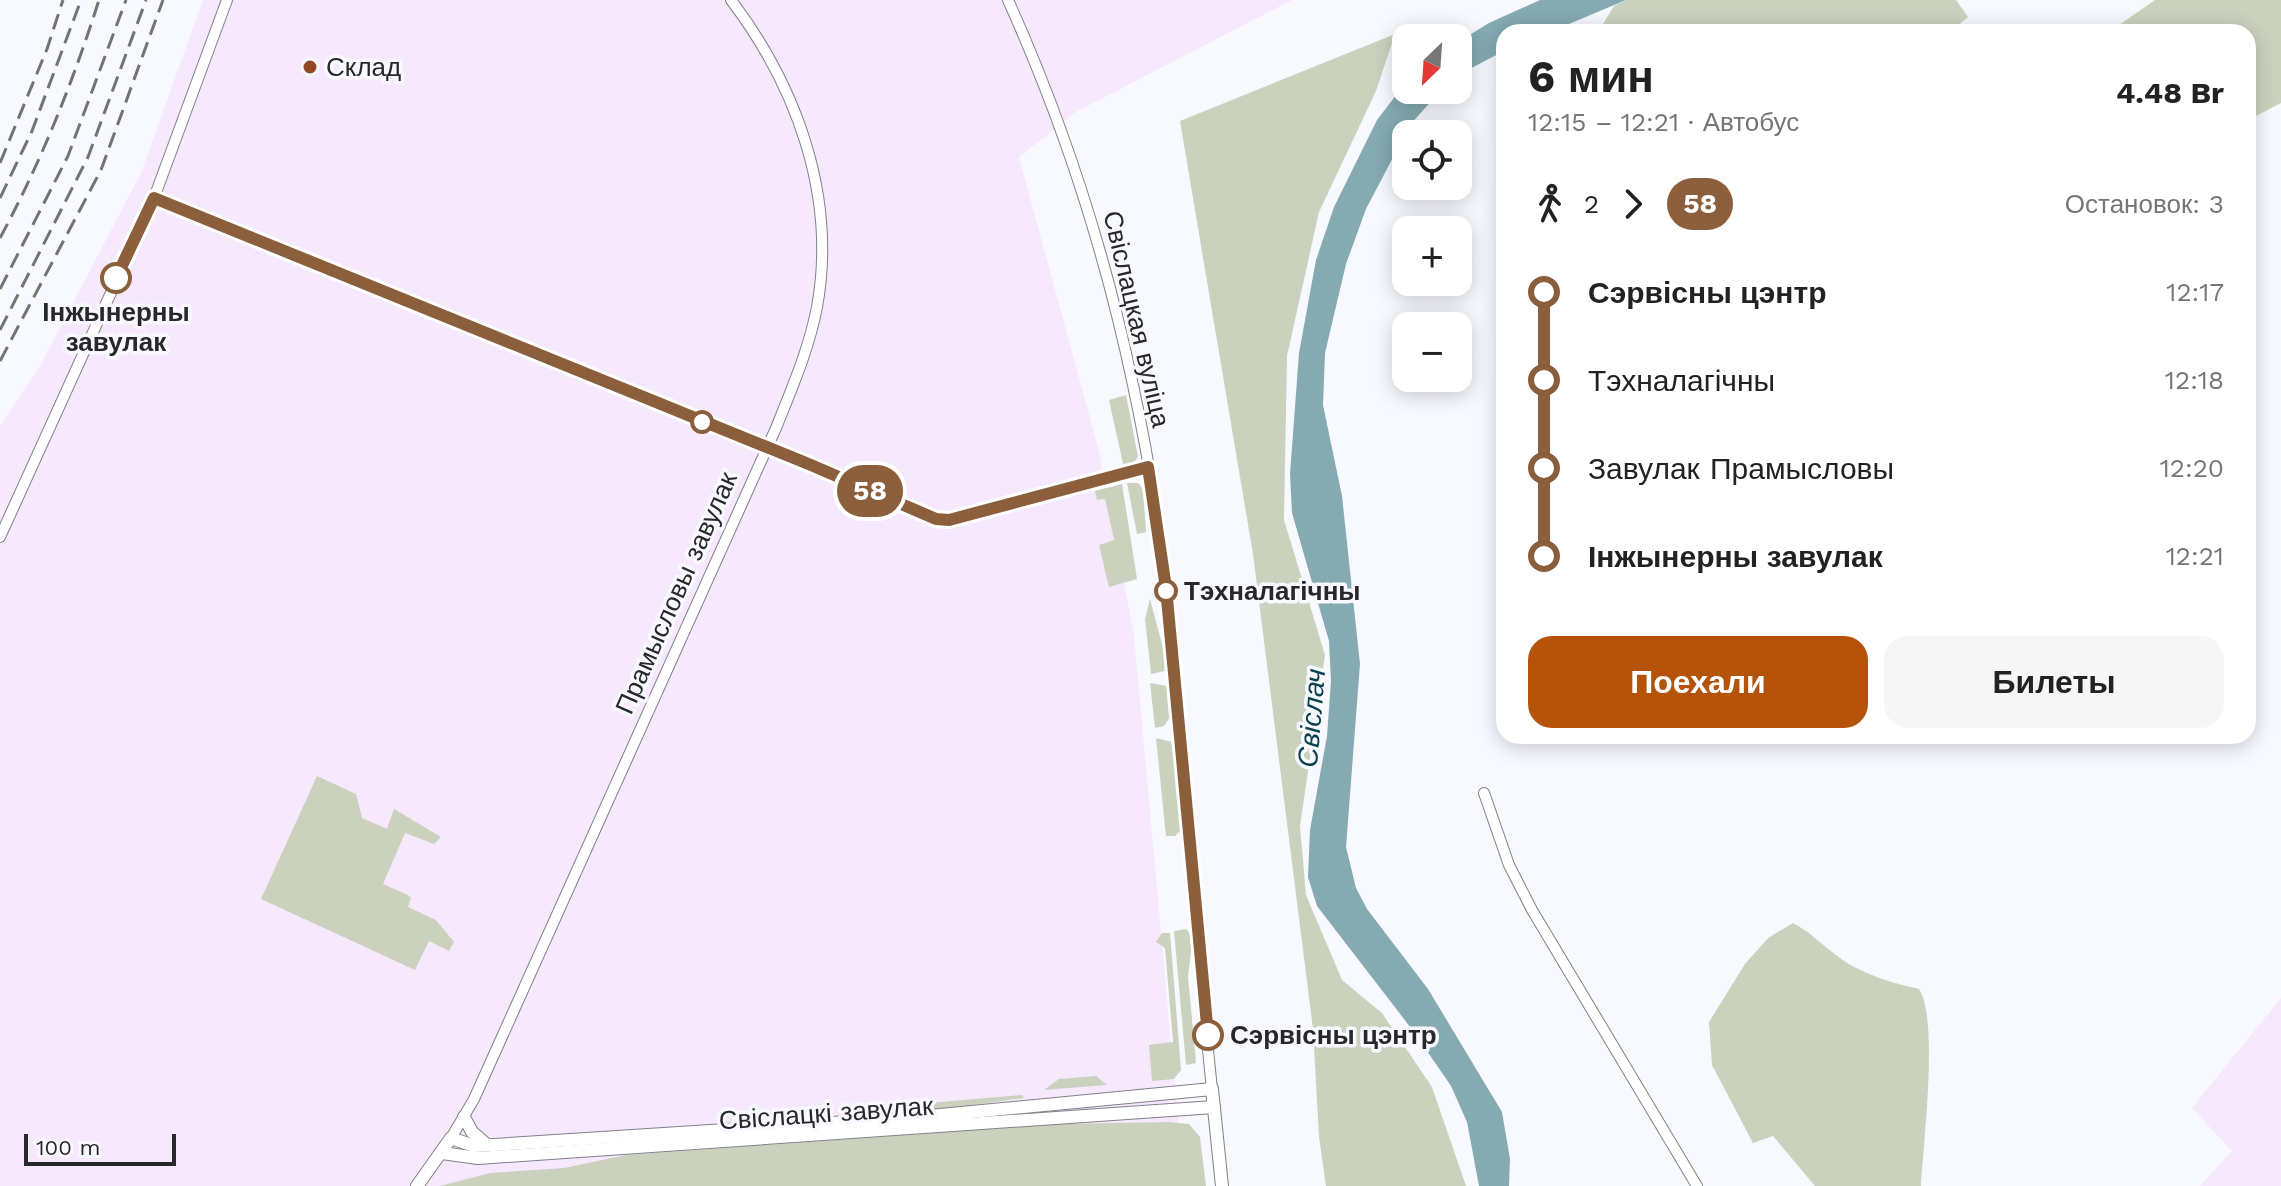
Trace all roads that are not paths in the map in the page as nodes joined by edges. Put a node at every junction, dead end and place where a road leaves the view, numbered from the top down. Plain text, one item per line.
1 (227, 0) edge
2 (731, 0) edge
3 (1008, 0) edge
4 (154, 198) junction
5 (767, 448) junction
6 (1148, 467) junction
7 (0, 537) edge
8 (1484, 793) dead end
9 (1212, 1089) junction
10 (1214, 1107) junction
11 (464, 1117) junction
12 (451, 1138) junction
13 (487, 1145) junction
14 (442, 1153) junction
15 (417, 1186) edge
16 (1222, 1186) edge
17 (1697, 1186) edge

1 - 4 street
2 - 5 street, Прамысловы завулак
3 - 6 street, Свіслацкая вуліца
4 - 5 street
4 - 7 street
5 - 6 street
5 - 11 street, Прамысловы завулак
6 - 9 street, Свіслацкая вуліца
8 - 17 street
9 - 10 main road, Свіслацкая вуліца
9 - 13 main road, Свіслацкі завулак
10 - 14 main road, Свіслацкі завулак
10 - 16 main road, Свіслацкая вуліца
11 - 12 street, Прамысловы завулак
11 - 13 main road
12 - 13 main road, Свіслацкі завулак
12 - 14 main road, Прамысловы завулак
14 - 15 main road, Прамысловы завулак

